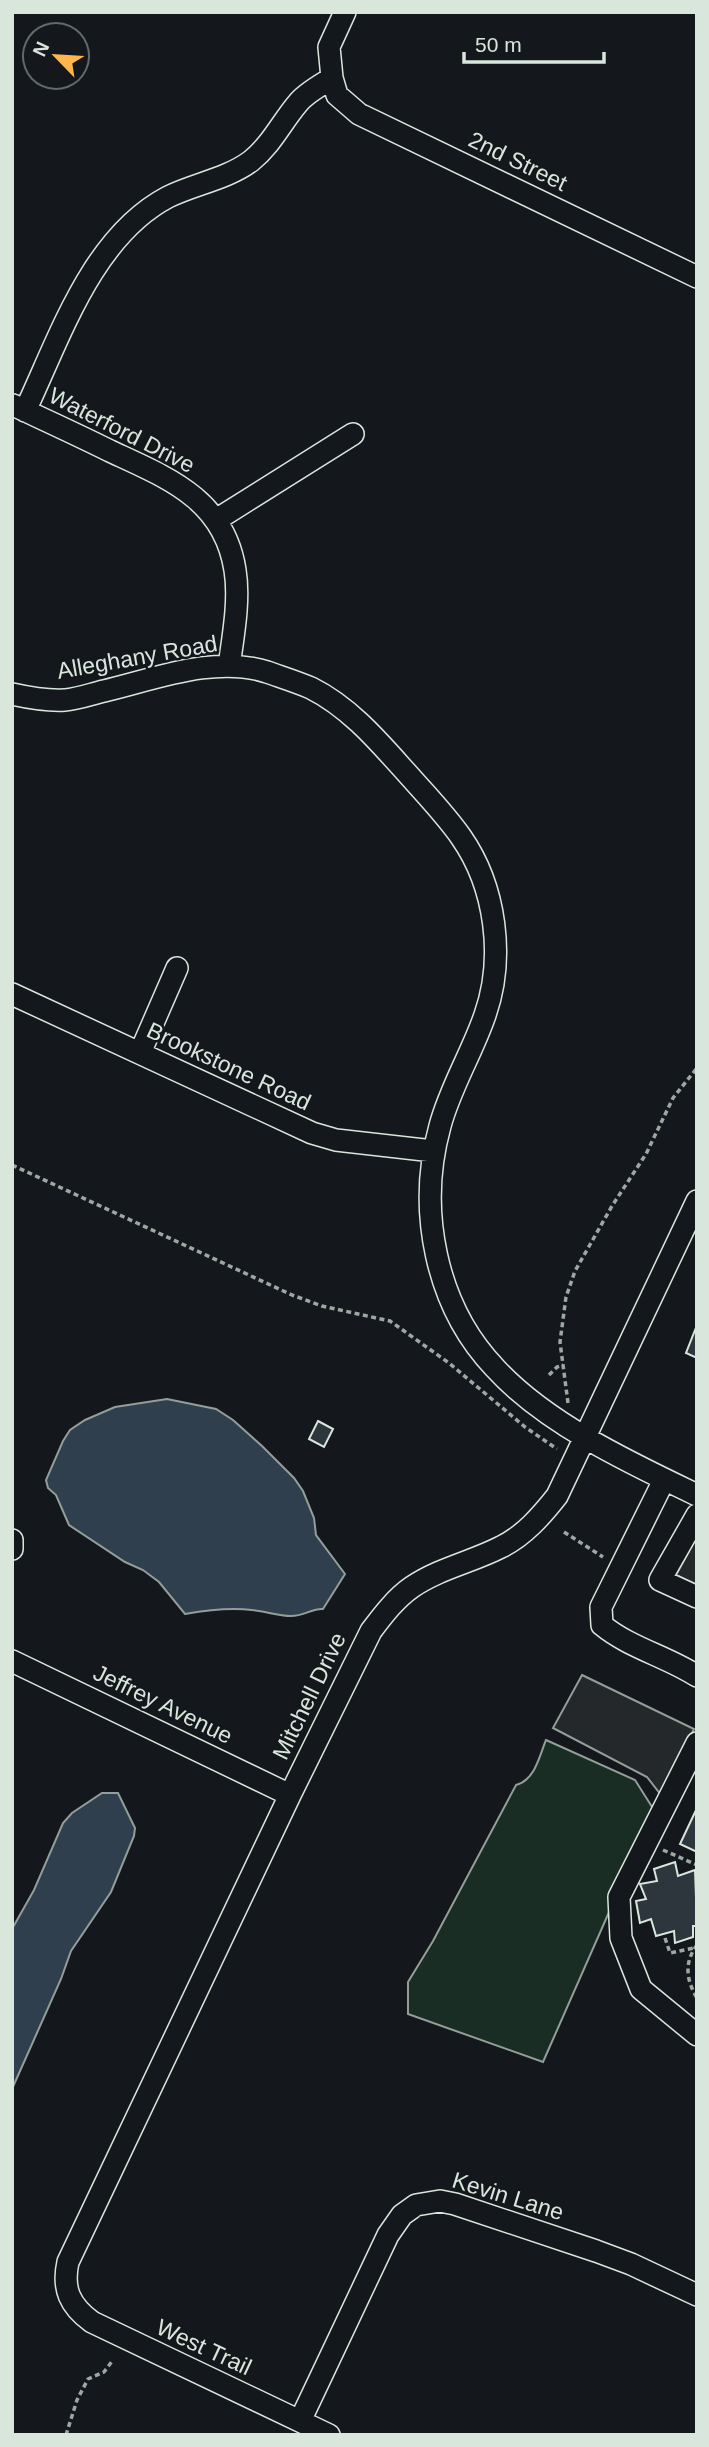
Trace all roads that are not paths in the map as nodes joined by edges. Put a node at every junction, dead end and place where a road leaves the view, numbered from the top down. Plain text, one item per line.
1 (345, 12) edge
2 (332, 78) junction
3 (697, 276) edge
4 (19, 408) edge
5 (354, 434) dead end
6 (216, 520) junction
7 (229, 666) junction
8 (12, 694) edge
9 (177, 968) dead end
10 (12, 994) edge
11 (140, 1053) junction
12 (433, 1152) junction
13 (697, 1201) edge
14 (585, 1436) junction
15 (664, 1480) junction
16 (697, 1495) edge
17 (697, 1515) edge
18 (12, 1540) edge
19 (12, 1549) edge
20 (697, 1597) edge
21 (12, 1661) edge
22 (697, 1676) edge
23 (697, 1742) edge
24 (290, 1795) junction
25 (697, 2035) edge
26 (67, 2295) joint
27 (697, 2295) edge
28 (300, 2421) junction
29 (329, 2435) edge

1 - 2 street
2 - 3 street, 2nd Street
2 - 4 street
4 - 6 street, Waterford Drive
5 - 6 street
6 - 7 street, Waterford Drive
7 - 8 street, Alleghany Road
7 - 12 street, Alleghany Road
9 - 11 street
10 - 11 street, Brookstone Road
11 - 12 street, Brookstone Road
12 - 14 street, Alleghany Road
13 - 14 street, Mitchell Drive
14 - 15 street, Alleghany Road
14 - 24 street, Mitchell Drive
15 - 16 street, Alleghany Road
15 - 22 street
17 - 20 street
18 - 19 street
21 - 24 street, Jeffrey Avenue
23 - 25 street
24 - 26 street, Mitchell Drive
26 - 28 street, West Trail
27 - 28 street, Kevin Lane
28 - 29 street, West Trail

